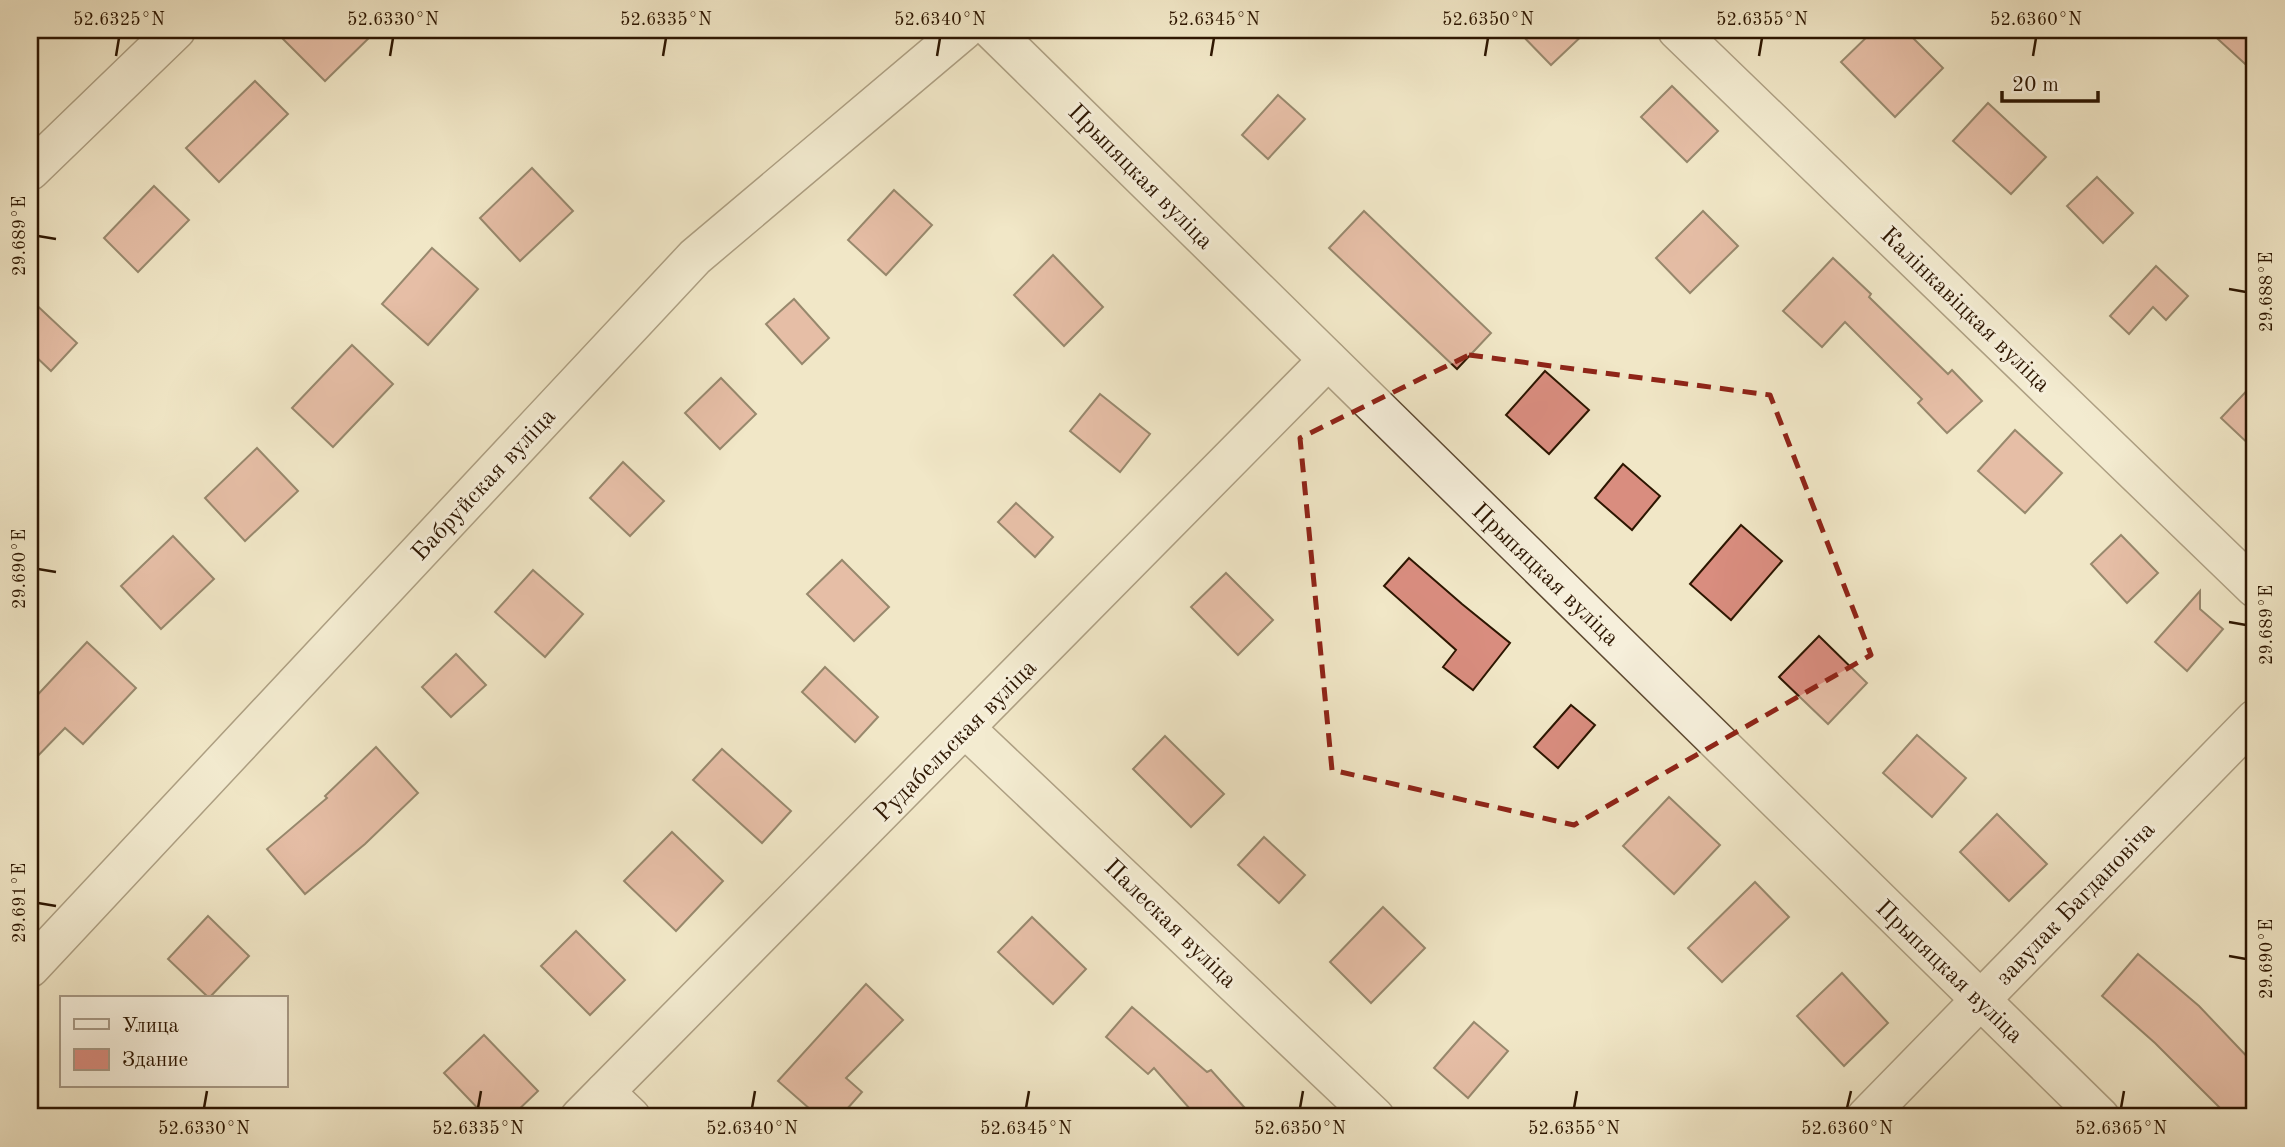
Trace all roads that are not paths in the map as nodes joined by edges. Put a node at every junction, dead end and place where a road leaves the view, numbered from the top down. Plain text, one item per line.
1 (176, 30) edge
2 (964, 30) edge
3 (992, 30) edge
4 (1677, 30) edge
5 (30, 171) edge
6 (1328, 360) junction
7 (2255, 588) edge
8 (2255, 719) edge
9 (966, 729) junction
10 (30, 968) edge
11 (1980, 1000) junction
12 (605, 1109) edge
13 (1375, 1117) edge
14 (1866, 1117) edge
15 (2100, 1117) edge

1 - 5 street
2 - 10 street, Бабруйская вуліца
3 - 6 street, Прыпяцкая вуліца
4 - 7 street, Калінкавіцкая вуліца
6 - 9 street, Рудабельская вуліца
6 - 11 street, Прыпяцкая вуліца
8 - 11 street, завулак Багдановіча
9 - 12 street, Рудабельская вуліца
9 - 13 street, Палеская вуліца
11 - 14 street, завулак Багдановіча
11 - 15 street, Прыпяцкая вуліца

